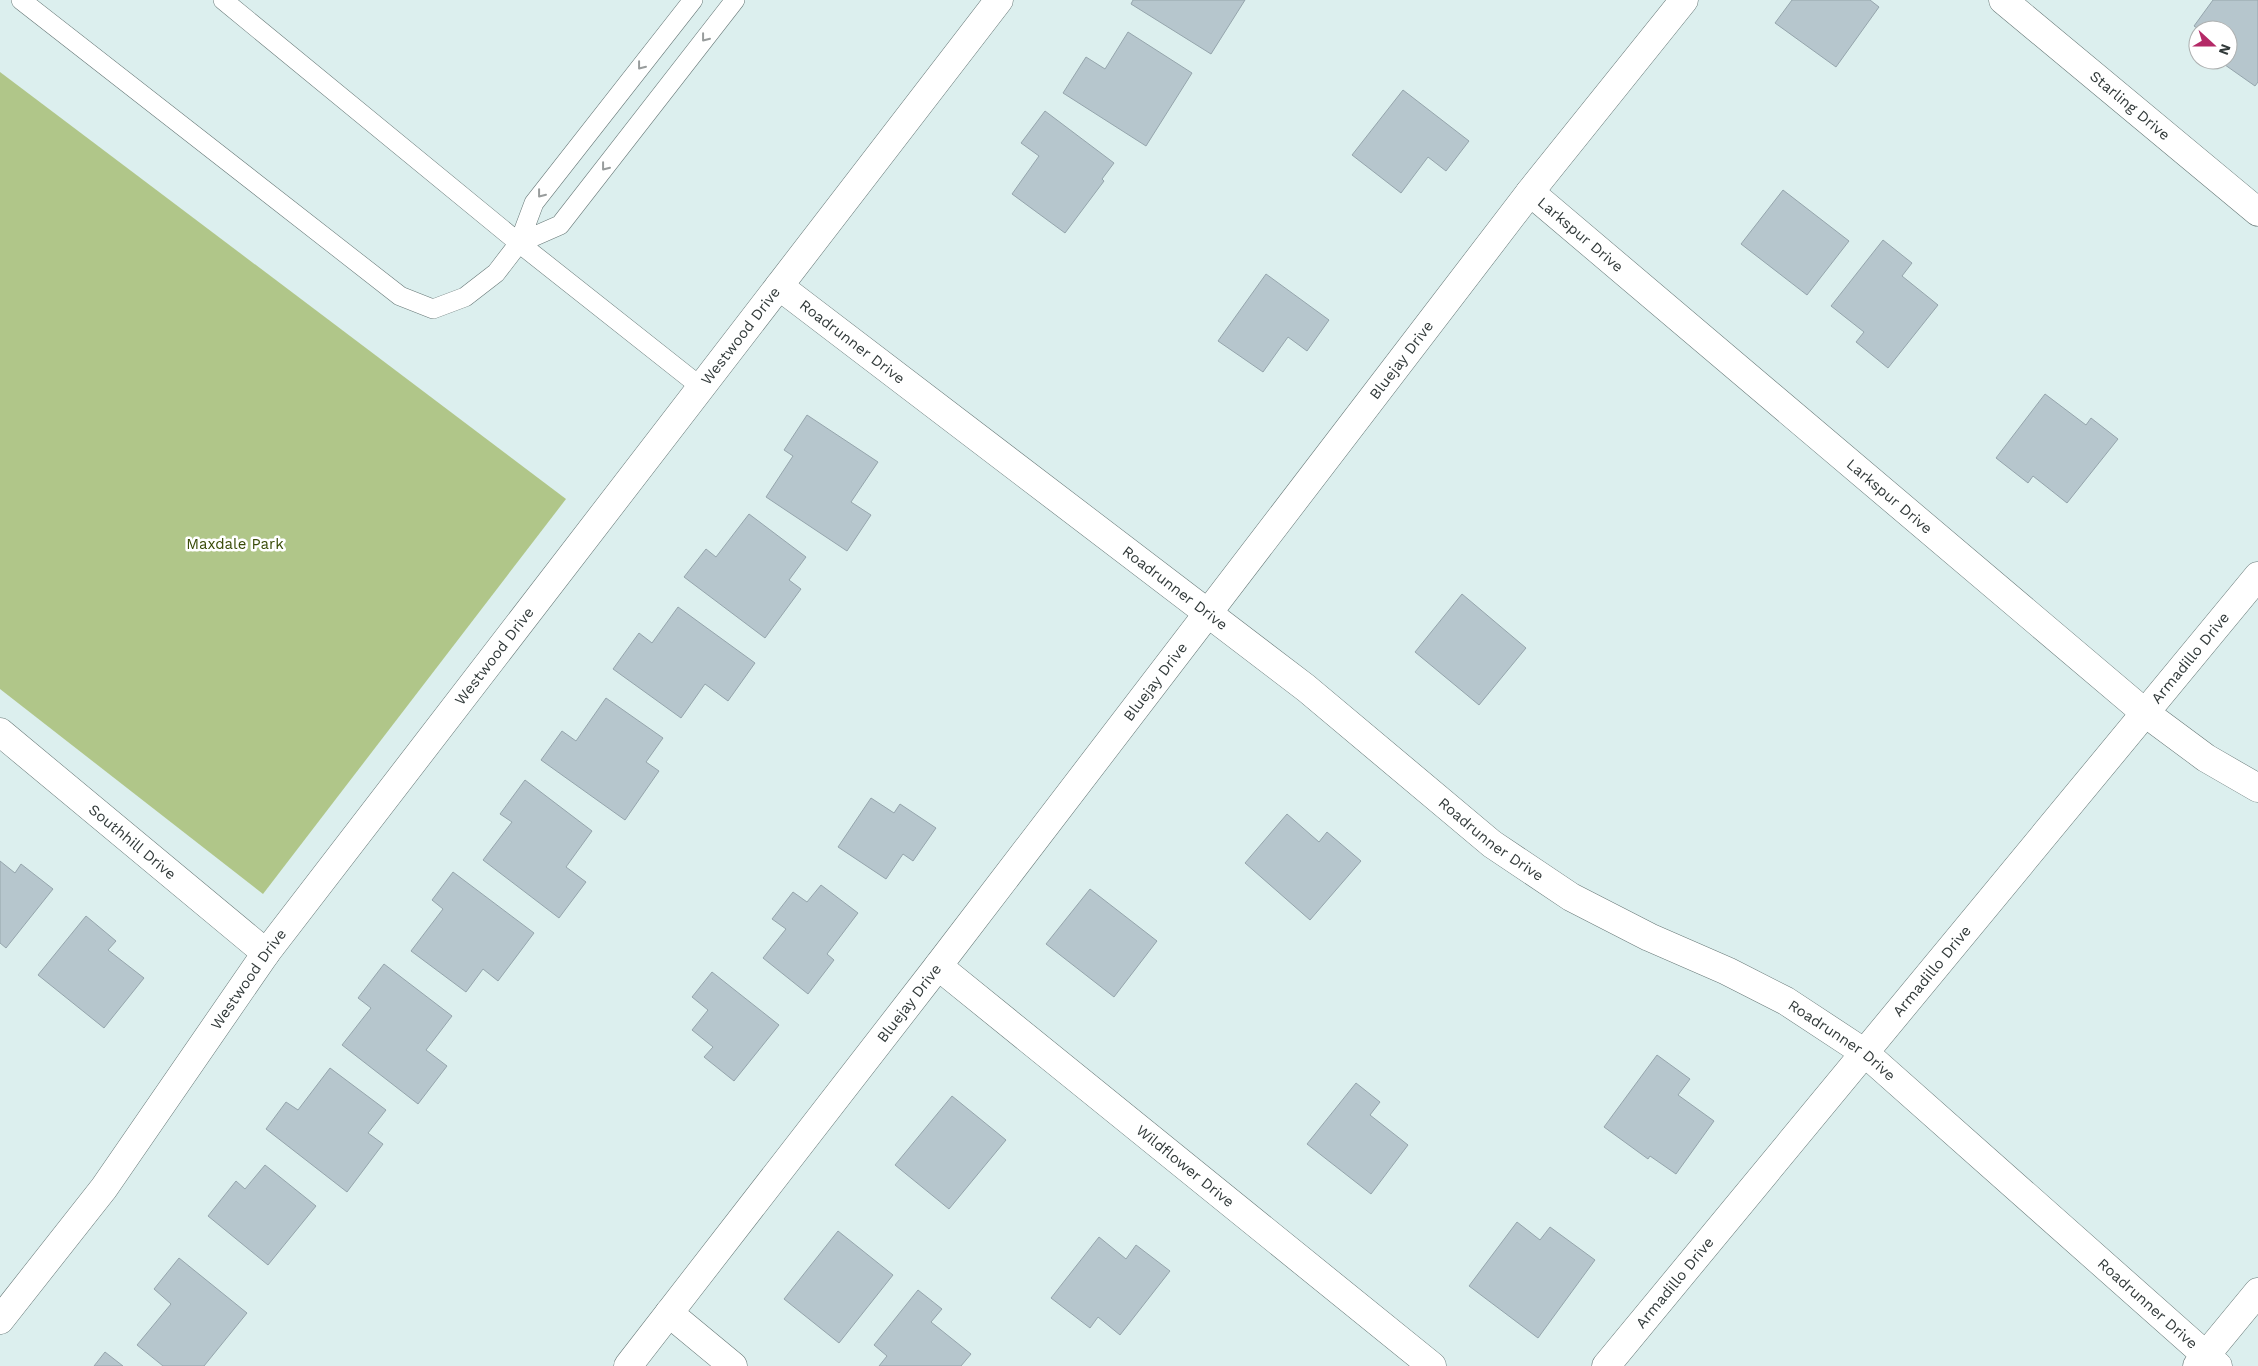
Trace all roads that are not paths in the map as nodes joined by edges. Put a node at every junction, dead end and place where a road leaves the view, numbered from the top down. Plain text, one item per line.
1 (20, 0) edge
2 (223, 0) edge
3 (692, 0) edge
4 (735, 0) edge
5 (999, 0) edge
6 (1684, 0) edge
7 (2003, 0) edge
8 (1530, 192) junction
9 (2258, 212) edge
10 (519, 243) junction
11 (778, 286) junction
12 (700, 387) junction
13 (2258, 576) edge
14 (1209, 613) junction
15 (2144, 712) junction
16 (0, 732) edge
17 (2258, 788) edge
18 (266, 953) junction
19 (938, 966) junction
20 (1865, 1052) junction
21 (2258, 1292) edge
22 (669, 1313) junction
23 (0, 1320) edge
24 (2207, 1362) edge
25 (628, 1366) edge
26 (733, 1366) edge
27 (1432, 1366) edge
28 (1606, 1366) edge

1 - 10 lane
2 - 10 lane
3 -> 10 lane
4 -> 10 lane
5 - 11 street, Westwood Drive
6 - 8 street, Bluejay Drive
7 - 9 street, Starling Drive
8 - 14 street, Bluejay Drive
8 - 15 street, Larkspur Drive
10 - 12 lane
11 - 12 street, Westwood Drive
11 - 14 street, Roadrunner Drive
12 - 18 street, Westwood Drive
13 - 15 street, Armadillo Drive
14 - 19 street, Bluejay Drive
14 - 20 street, Roadrunner Drive
15 - 17 street, Larkspur Drive
15 - 20 street, Armadillo Drive
16 - 18 street, Southhill Drive
18 - 23 street, Westwood Drive
19 - 22 street, Bluejay Drive
19 - 27 street, Wildflower Drive
20 - 24 street, Roadrunner Drive
20 - 28 street, Armadillo Drive
21 - 24 street
22 - 25 street, Bluejay Drive
22 - 26 street

